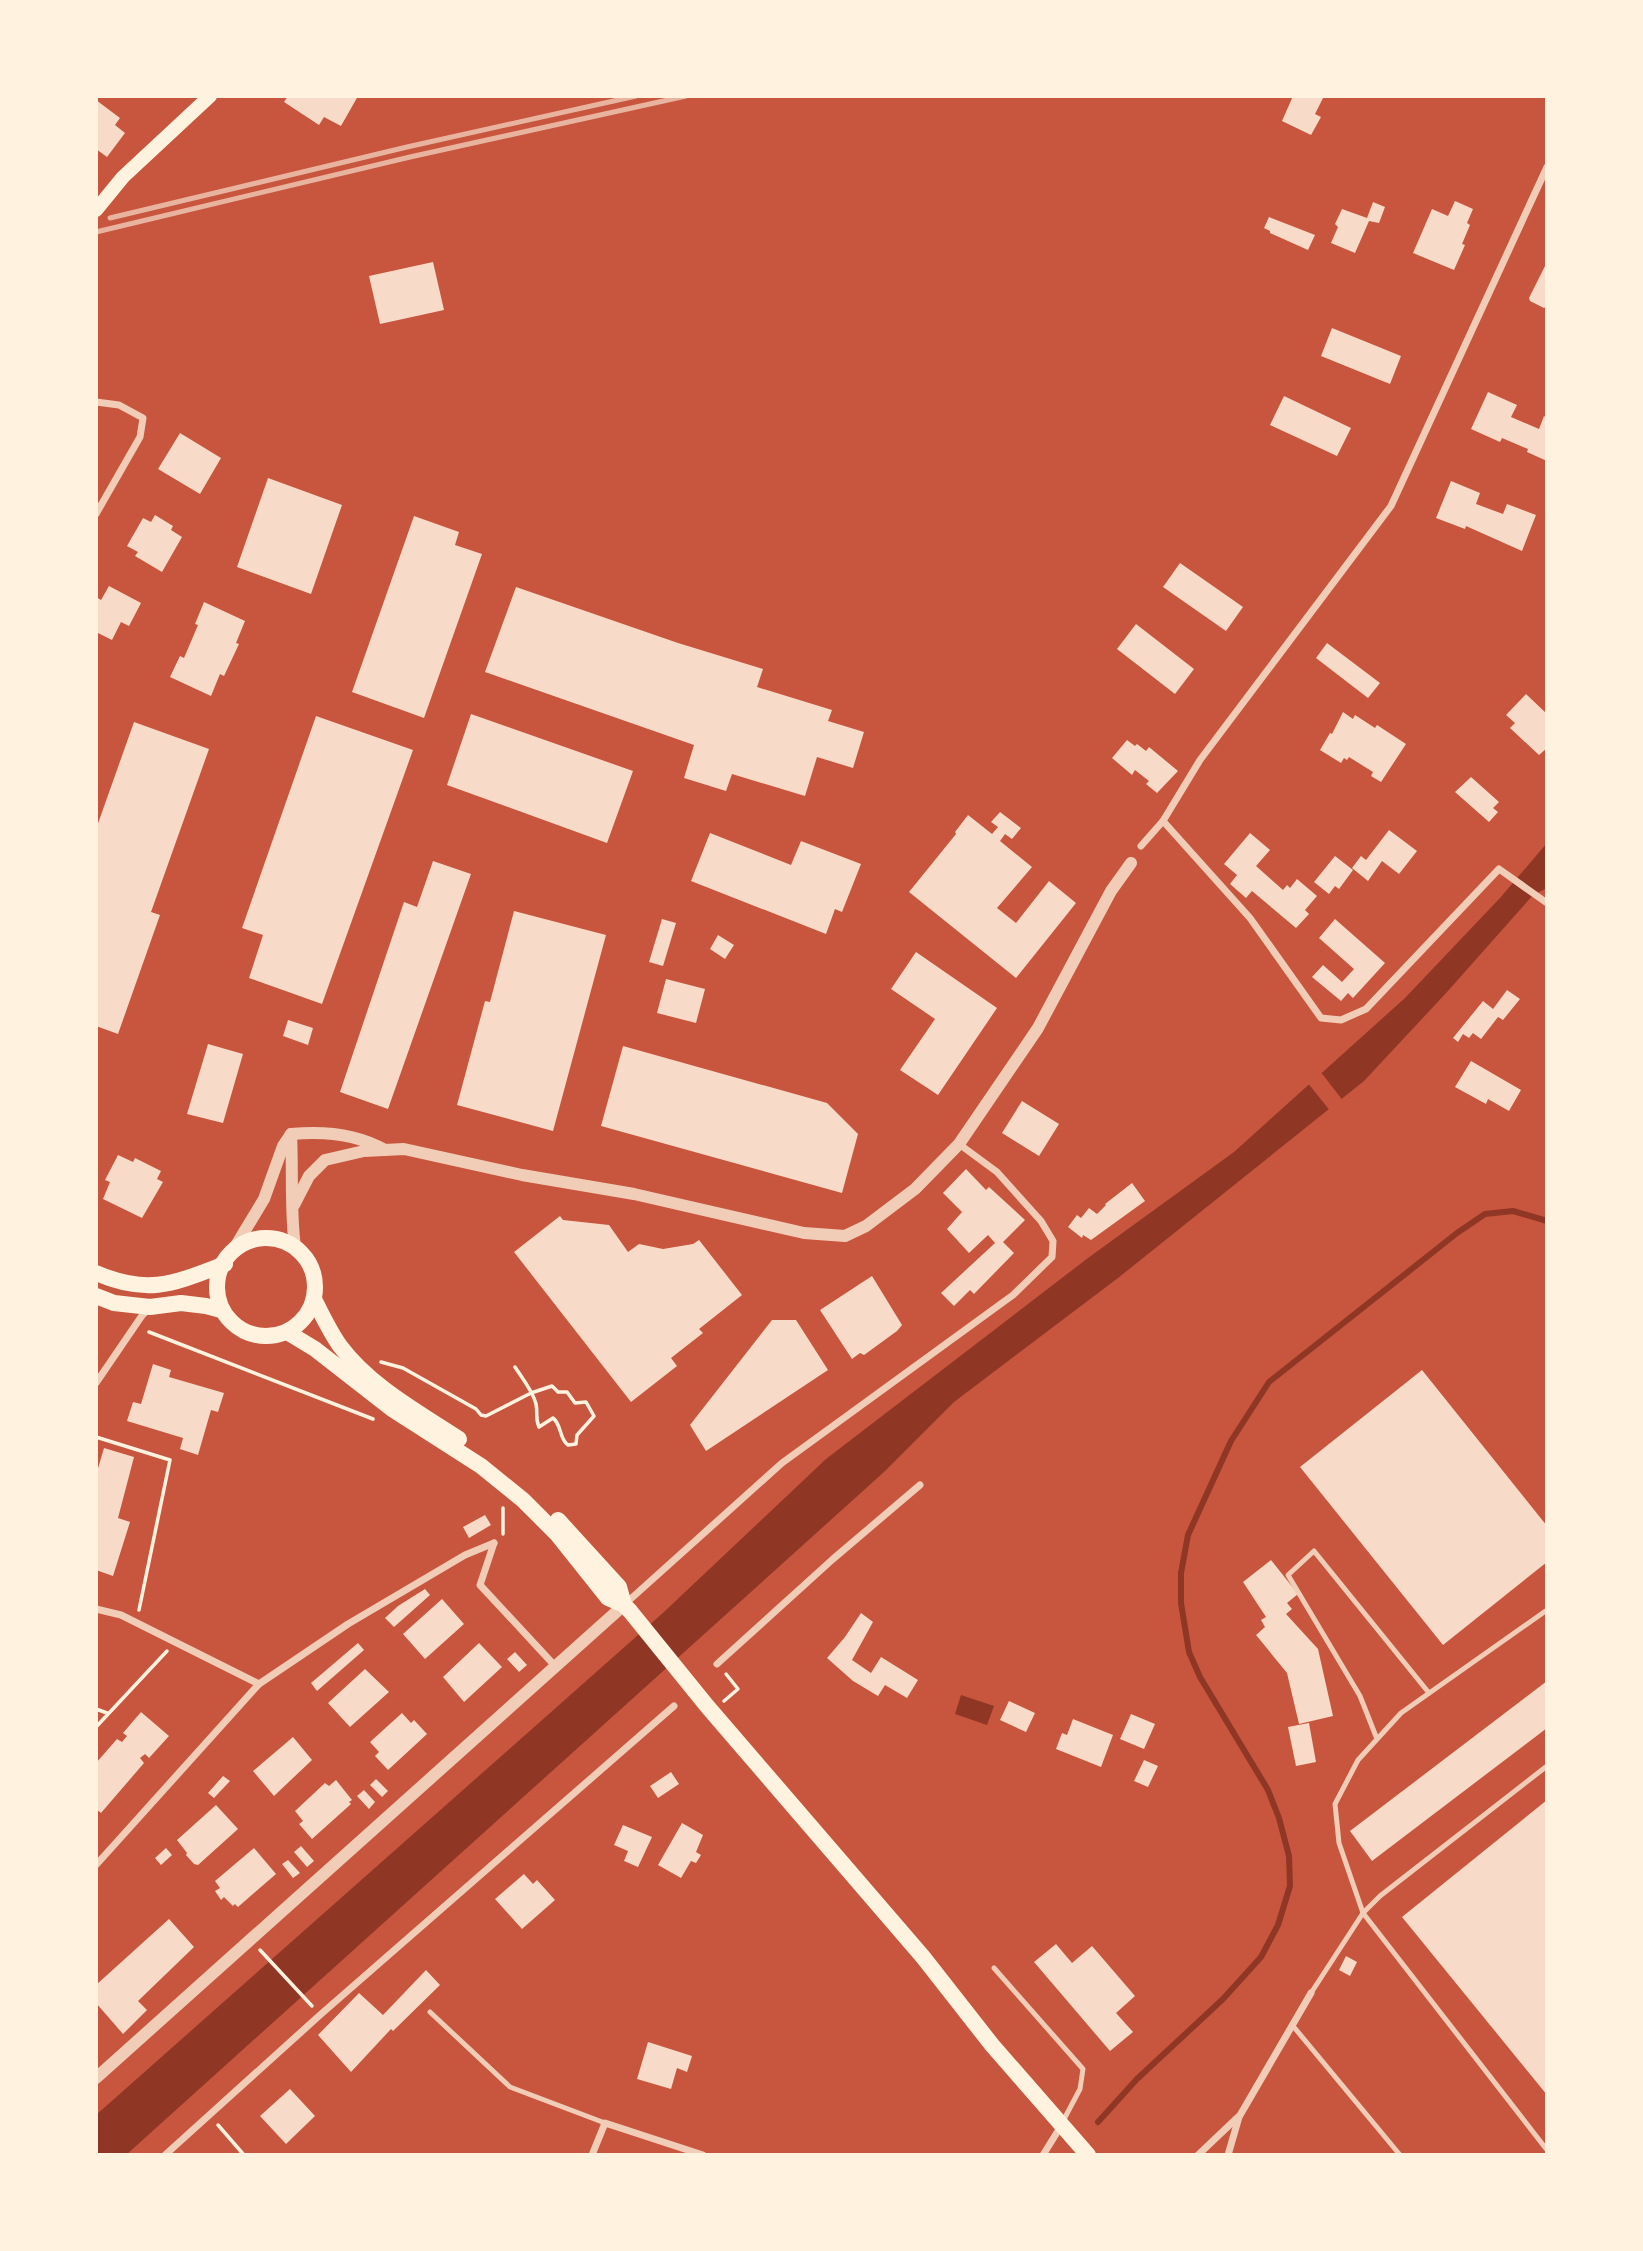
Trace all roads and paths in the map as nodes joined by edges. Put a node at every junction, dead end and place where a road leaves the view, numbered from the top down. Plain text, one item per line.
1 (210, 96) edge
2 (1547, 167) edge
3 (96, 210) edge
4 (96, 402) edge
5 (96, 514) edge
6 (1163, 821) junction
7 (1141, 846) dead end
8 (1131, 863) dead end
9 (1547, 903) edge
10 (291, 1134) junction
11 (959, 1144) junction
12 (385, 1150) junction
13 (294, 1205) junction
14 (235, 1247) junction
15 (295, 1247) junction
16 (225, 1264) junction
17 (96, 1273) edge
18 (96, 1296) edge
19 (314, 1299) junction
20 (150, 1307) junction
21 (221, 1310) junction
22 (143, 1330) dead end
23 (288, 1332) junction
24 (373, 1363) dead end
25 (516, 1367) dead end
26 (96, 1383) edge
27 (531, 1393) junction
28 (380, 1422) dead end
29 (96, 1437) edge
30 (920, 1485) dead end
31 (503, 1507) dead end
32 (494, 1543) junction
33 (627, 1608) junction
34 (96, 1609) edge
35 (1547, 1610) edge
36 (137, 1623) junction
37 (176, 1642) junction
38 (717, 1664) joint
39 (556, 1667) junction
40 (259, 1684) junction
41 (1429, 1693) junction
42 (674, 1706) dead end
43 (96, 1709) edge
44 (710, 1709) junction
45 (107, 1713) junction
46 (96, 1727) edge
47 (1377, 1739) junction
48 (1547, 1766) edge
49 (96, 1865) edge
50 (1363, 1913) junction
51 (252, 1940) junction
52 (995, 1968) dead end
53 (1311, 1993) joint
54 (430, 2012) dead end
55 (320, 2015) junction
56 (1293, 2026) junction
57 (96, 2078) edge
58 (209, 2115) junction
59 (1239, 2117) junction
60 (606, 2123) junction
61 (1061, 2126) junction
62 (1547, 2150) edge
63 (165, 2155) edge
64 (244, 2155) edge
65 (592, 2155) edge
66 (703, 2155) edge
67 (1043, 2155) edge
68 (1088, 2155) edge
69 (1198, 2155) edge
70 (1228, 2155) edge
71 (1401, 2155) edge

1 - 3 main road
2 - 6 street
4 - 5 street
6 - 7 street
6 - 9 street
8 - 11 street
10 - 12 street
10 - 13 street
10 - 14 street
11 - 12 street
11 - 33 street
12 - 13 street
13 - 15 street
14 - 15 main road
14 - 16 main road
15 - 19 main road
16 - 17 main road
16 - 21 main road
18 - 20 main road
19 - 23 main road
19 - 33 main road
20 - 21 main road
20 - 26 street
21 - 23 main road
22 - 28 path
23 - 33 main road
24 - 27 path
25 - 27 path
27 - 27 path
29 - 36 path
30 - 38 street
31 - 32 path
32 - 39 street
32 - 40 street
33 - 39 street
33 - 44 main road
34 - 36 street
35 - 41 lane
36 - 37 street
37 - 40 street
37 - 45 path
38 - 44 path
39 - 51 street
40 - 49 street
41 - 47 lane
41 - 47 lane
42 - 55 street
43 - 45 path
44 - 61 main road
45 - 46 path
47 - 50 lane
48 - 50 lane
50 - 53 lane
50 - 62 lane
51 - 55 path
51 - 57 street
52 - 61 lane
53 - 56 street
54 - 60 lane
55 - 58 street
56 - 59 street
56 - 71 lane
58 - 63 street
58 - 64 path
59 - 69 street
59 - 70 street
60 - 65 street
60 - 66 street
61 - 67 street
61 - 68 main road

